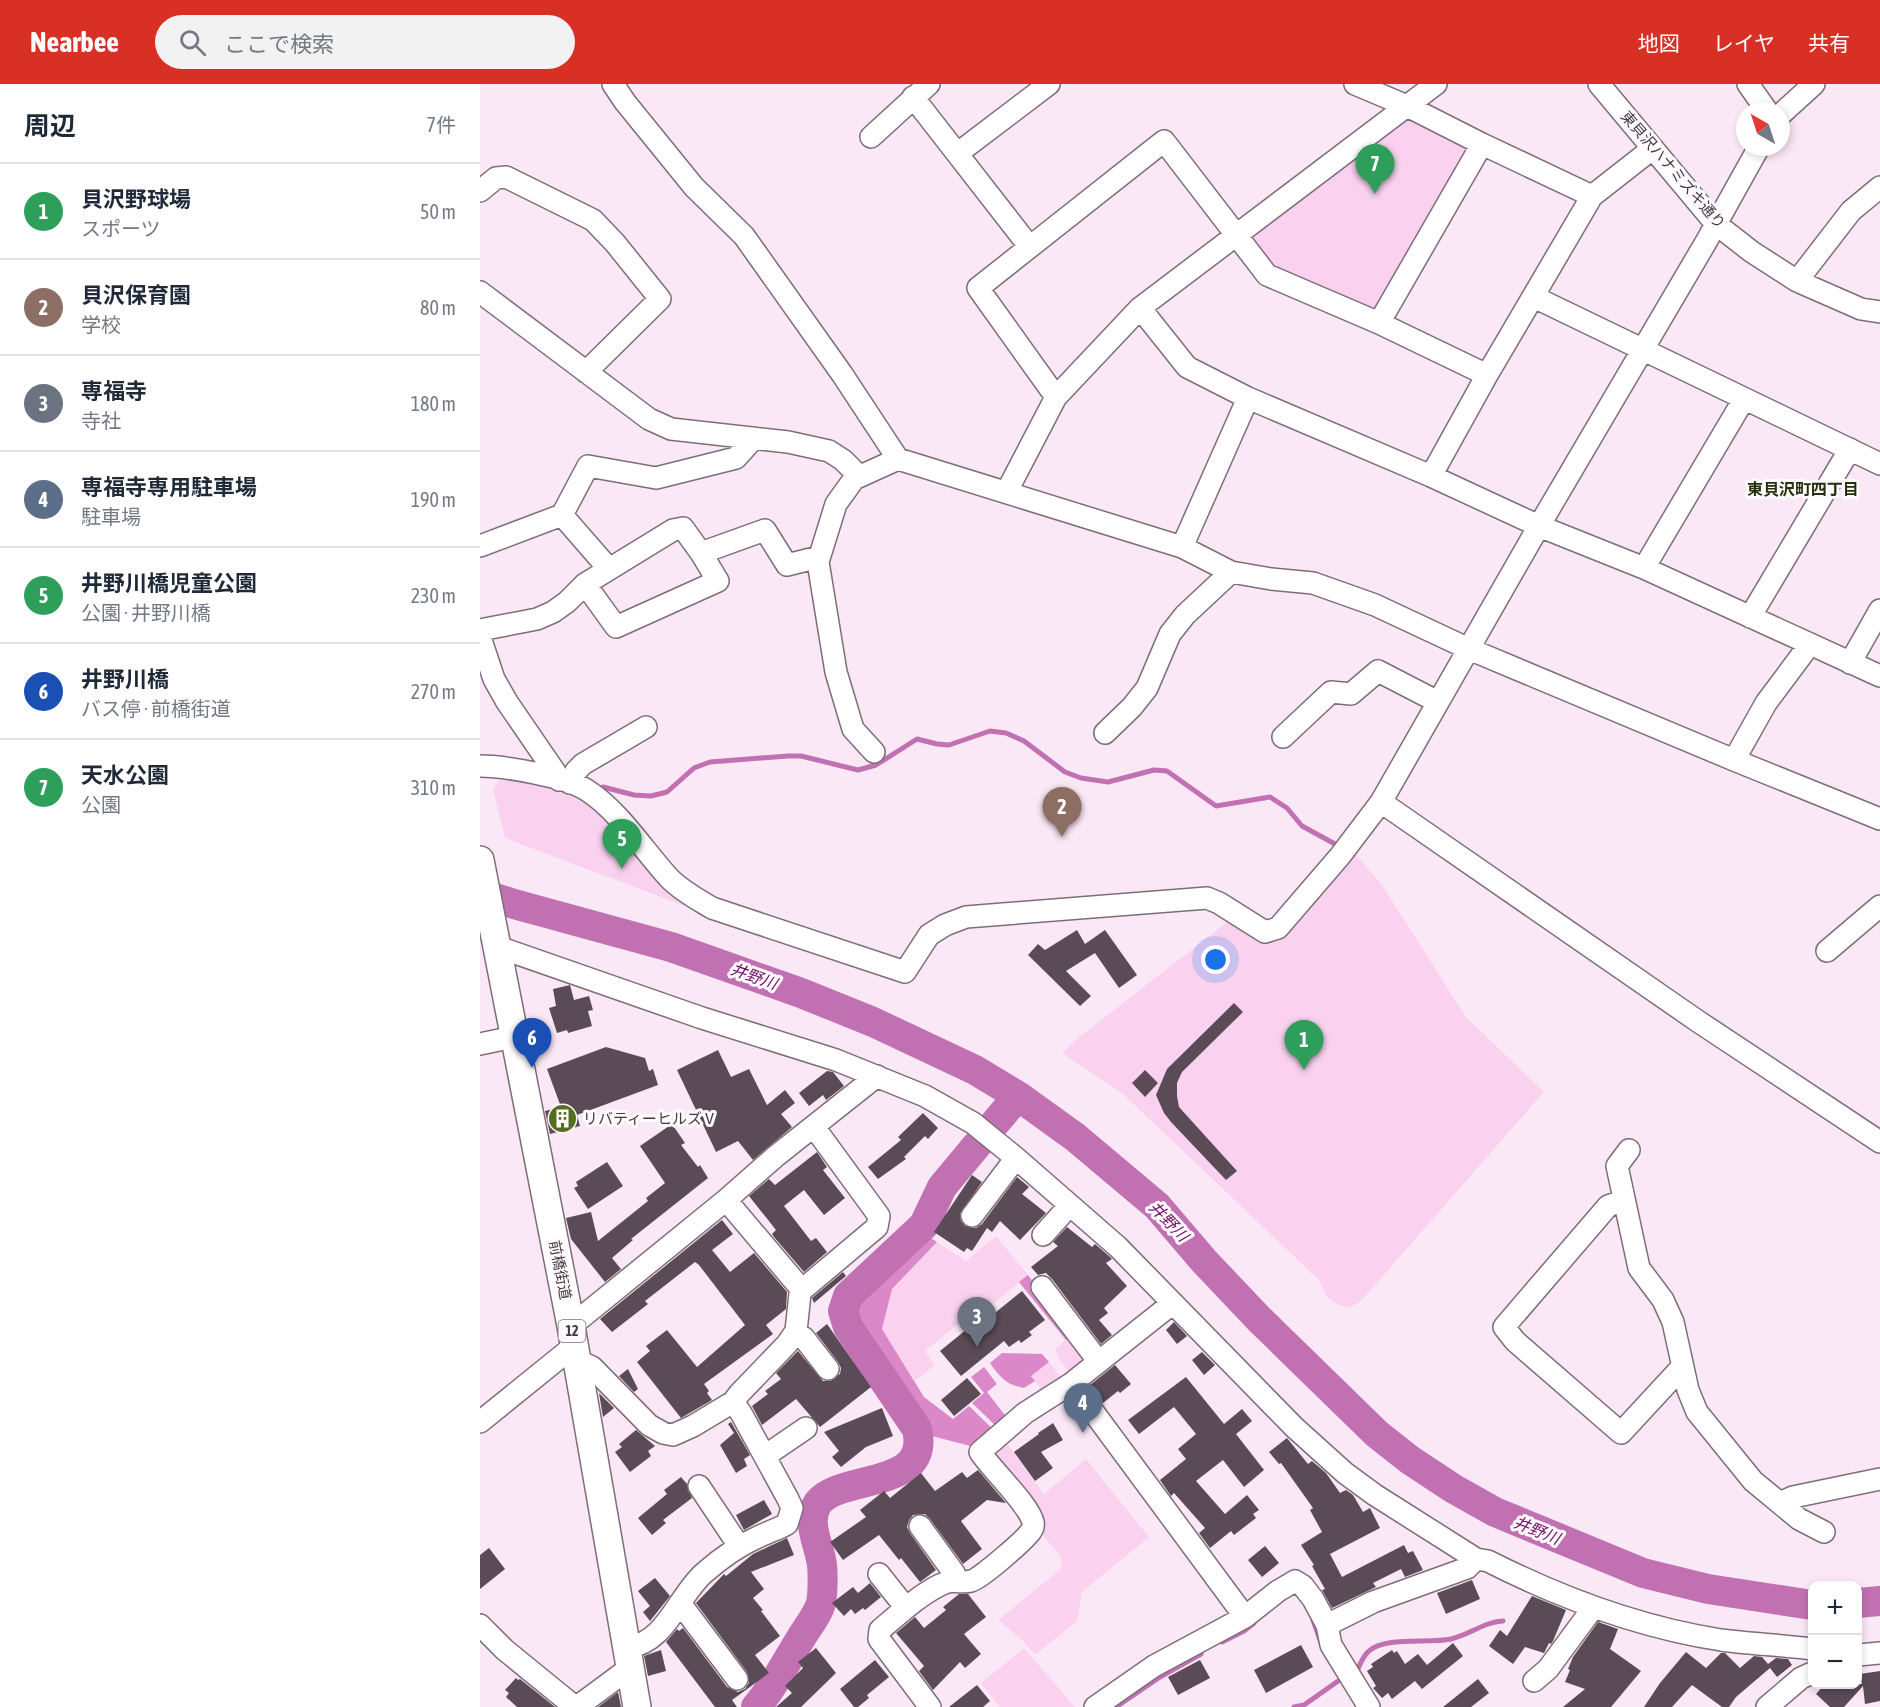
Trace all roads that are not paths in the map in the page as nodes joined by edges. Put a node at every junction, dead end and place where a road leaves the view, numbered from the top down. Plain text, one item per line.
1 (613, 84) edge
2 (1049, 84) edge
3 (1355, 84) edge
4 (1436, 84) edge
5 (1599, 84) edge
6 (1748, 84) edge
7 (1814, 84) edge
8 (921, 91) edge
9 (1761, 102) edge
10 (1407, 106) junction
11 (1790, 106) edge
12 (872, 137) dead end
13 (1482, 144) junction
14 (1652, 150) junction
15 (958, 153) junction
16 (1754, 156) edge
17 (1880, 187) edge
18 (480, 191) edge
19 (1592, 196) junction
20 (1716, 224) junction
21 (1235, 235) junction
22 (1029, 246) junction
23 (1797, 281) junction
24 (480, 292) edge
25 (1534, 297) junction
26 (1140, 308) junction
27 (1880, 312) edge
28 (1379, 323) junction
29 (1643, 350) junction
30 (586, 372) junction
31 (1487, 375) junction
32 (1056, 397) junction
33 (1248, 398) junction
34 (1744, 399) junction
35 (754, 438) junction
36 (1850, 449) junction
37 (898, 459) junction
38 (1880, 464) edge
39 (859, 476) junction
40 (1431, 476) junction
41 (1007, 491) junction
42 (562, 515) junction
43 (1539, 526) junction
44 (480, 546) edge
45 (1182, 547) junction
46 (701, 553) junction
47 (819, 557) junction
48 (1644, 568) junction
49 (609, 569) junction
50 (1231, 572) junction
51 (585, 584) junction
52 (1880, 610) edge
53 (1750, 617) junction
54 (480, 630) edge
55 (480, 637) edge
56 (1810, 644) junction
57 (1469, 649) junction
58 (1850, 663) junction
59 (1880, 676) edge
60 (1438, 702) junction
61 (646, 727) dead end
62 (1105, 733) dead end
63 (1283, 737) dead end
64 (874, 752) dead end
65 (1734, 760) junction
66 (480, 766) edge
67 (564, 782) junction
68 (1381, 802) junction
69 (1880, 819) edge
70 (480, 860) edge
71 (1880, 906) edge
72 (493, 949) edge
73 (1827, 951) dead end
74 (514, 1037) junction
75 (480, 1044) edge
76 (877, 1076) junction
77 (814, 1127) junction
78 (1880, 1142) edge
79 (1629, 1150) dead end
80 (1017, 1158) junction
81 (726, 1200) junction
82 (1624, 1200) junction
83 (1070, 1205) junction
84 (972, 1216) dead end
85 (1043, 1235) dead end
86 (1042, 1287) dead end
87 (802, 1290) junction
88 (1173, 1302) junction
89 (795, 1332) junction
90 (574, 1344) junction
91 (1099, 1362) junction
92 (1682, 1367) junction
93 (828, 1369) dead end
94 (1072, 1383) junction
95 (734, 1402) junction
96 (480, 1422) edge
97 (806, 1428) dead end
98 (765, 1456) junction
99 (1880, 1479) edge
100 (699, 1486) dead end
101 (1780, 1503) junction
102 (920, 1526) dead end
103 (1824, 1532) dead end
104 (739, 1546) junction
105 (1476, 1558) junction
106 (879, 1574) dead end
107 (956, 1580) junction
108 (680, 1604) junction
109 (906, 1608) junction
110 (1593, 1608) junction
111 (1245, 1617) junction
112 (480, 1625) edge
113 (1327, 1625) junction
114 (1808, 1649) edge
115 (1880, 1653) edge
116 (1862, 1655) edge
117 (629, 1657) junction
118 (1808, 1675) edge
119 (737, 1679) dead end
120 (1534, 1682) dead end
121 (576, 1707) edge
122 (637, 1707) edge
123 (930, 1707) edge
124 (1095, 1707) edge
125 (1369, 1707) edge
126 (1767, 1707) edge

1 - 37 street
2 - 15 street
3 - 10 street
4 - 10 street
5 - 14 street, 東貝沢ハナミズキ通り
6 - 9 street
7 - 11 street
8 - 12 street
8 - 15 street
10 - 13 street
10 - 21 street
13 - 19 street
13 - 28 street
14 - 19 street
14 - 20 street, 東貝沢ハナミズキ通り
15 - 22 street
16 - 20 street
17 - 23 street
18 - 30 street
19 - 25 street
20 - 23 street, 東貝沢ハナミズキ通り
20 - 29 street
21 - 22 street
21 - 26 street
21 - 28 street
22 - 32 street
23 - 27 street, 東貝沢ハナミズキ通り
24 - 30 street
25 - 29 street
25 - 31 street
26 - 32 street
26 - 33 street
28 - 31 street
29 - 34 street
29 - 43 street
30 - 35 street
31 - 40 street
32 - 41 street
33 - 40 street
33 - 45 street
34 - 36 street
34 - 48 street
35 - 39 street
35 - 42 street
36 - 38 street
36 - 53 street
37 - 39 street
37 - 41 street
39 - 47 street
40 - 43 street
41 - 45 street
42 - 44 street
42 - 49 street
43 - 48 street
43 - 57 street
45 - 50 street
46 - 47 street
46 - 49 street
46 - 51 street
47 - 64 street
48 - 53 street
49 - 51 street
50 - 57 street
50 - 62 street
51 - 54 street
52 - 58 street
53 - 56 street
55 - 67 street
56 - 58 street
56 - 65 street
57 - 60 street
57 - 65 street
58 - 59 street
60 - 63 street
60 - 68 street
61 - 67 street
65 - 69 street
66 - 67 street
67 - 68 street
68 - 78 street
70 - 72 main road, 12
71 - 73 street
72 - 74 main road, 前橋街道 / 12
72 - 76 street
74 - 75 street
74 - 90 main road, 前橋街道 / 12
76 - 77 street
76 - 80 street
77 - 81 street
77 - 87 street
79 - 82 street
80 - 83 street
80 - 84 street
81 - 87 street
81 - 90 street
82 - 92 street
82 - 92 street
83 - 85 street
83 - 88 street
86 - 91 street
87 - 89 street
88 - 91 street
88 - 105 street
89 - 93 street
89 - 95 street
90 - 95 street
90 - 96 street
90 - 117 main road, 前橋街道 / 12
91 - 94 street
92 - 101 street
94 - 107 street
94 - 111 street
95 - 98 street
97 - 98 street
98 - 104 street
99 - 101 street
100 - 104 street
101 - 103 street
102 - 107 street
104 - 108 street
105 - 110 street
105 - 113 street
106 - 109 street
107 - 109 street
108 - 117 street
108 - 119 street
109 - 123 street
110 - 114 street
110 - 120 street
111 - 113 street
111 - 124 street
112 - 121 street
113 - 125 street
115 - 116 street
117 - 121 street
117 - 122 main road, 前橋街道 / 12
118 - 126 street

